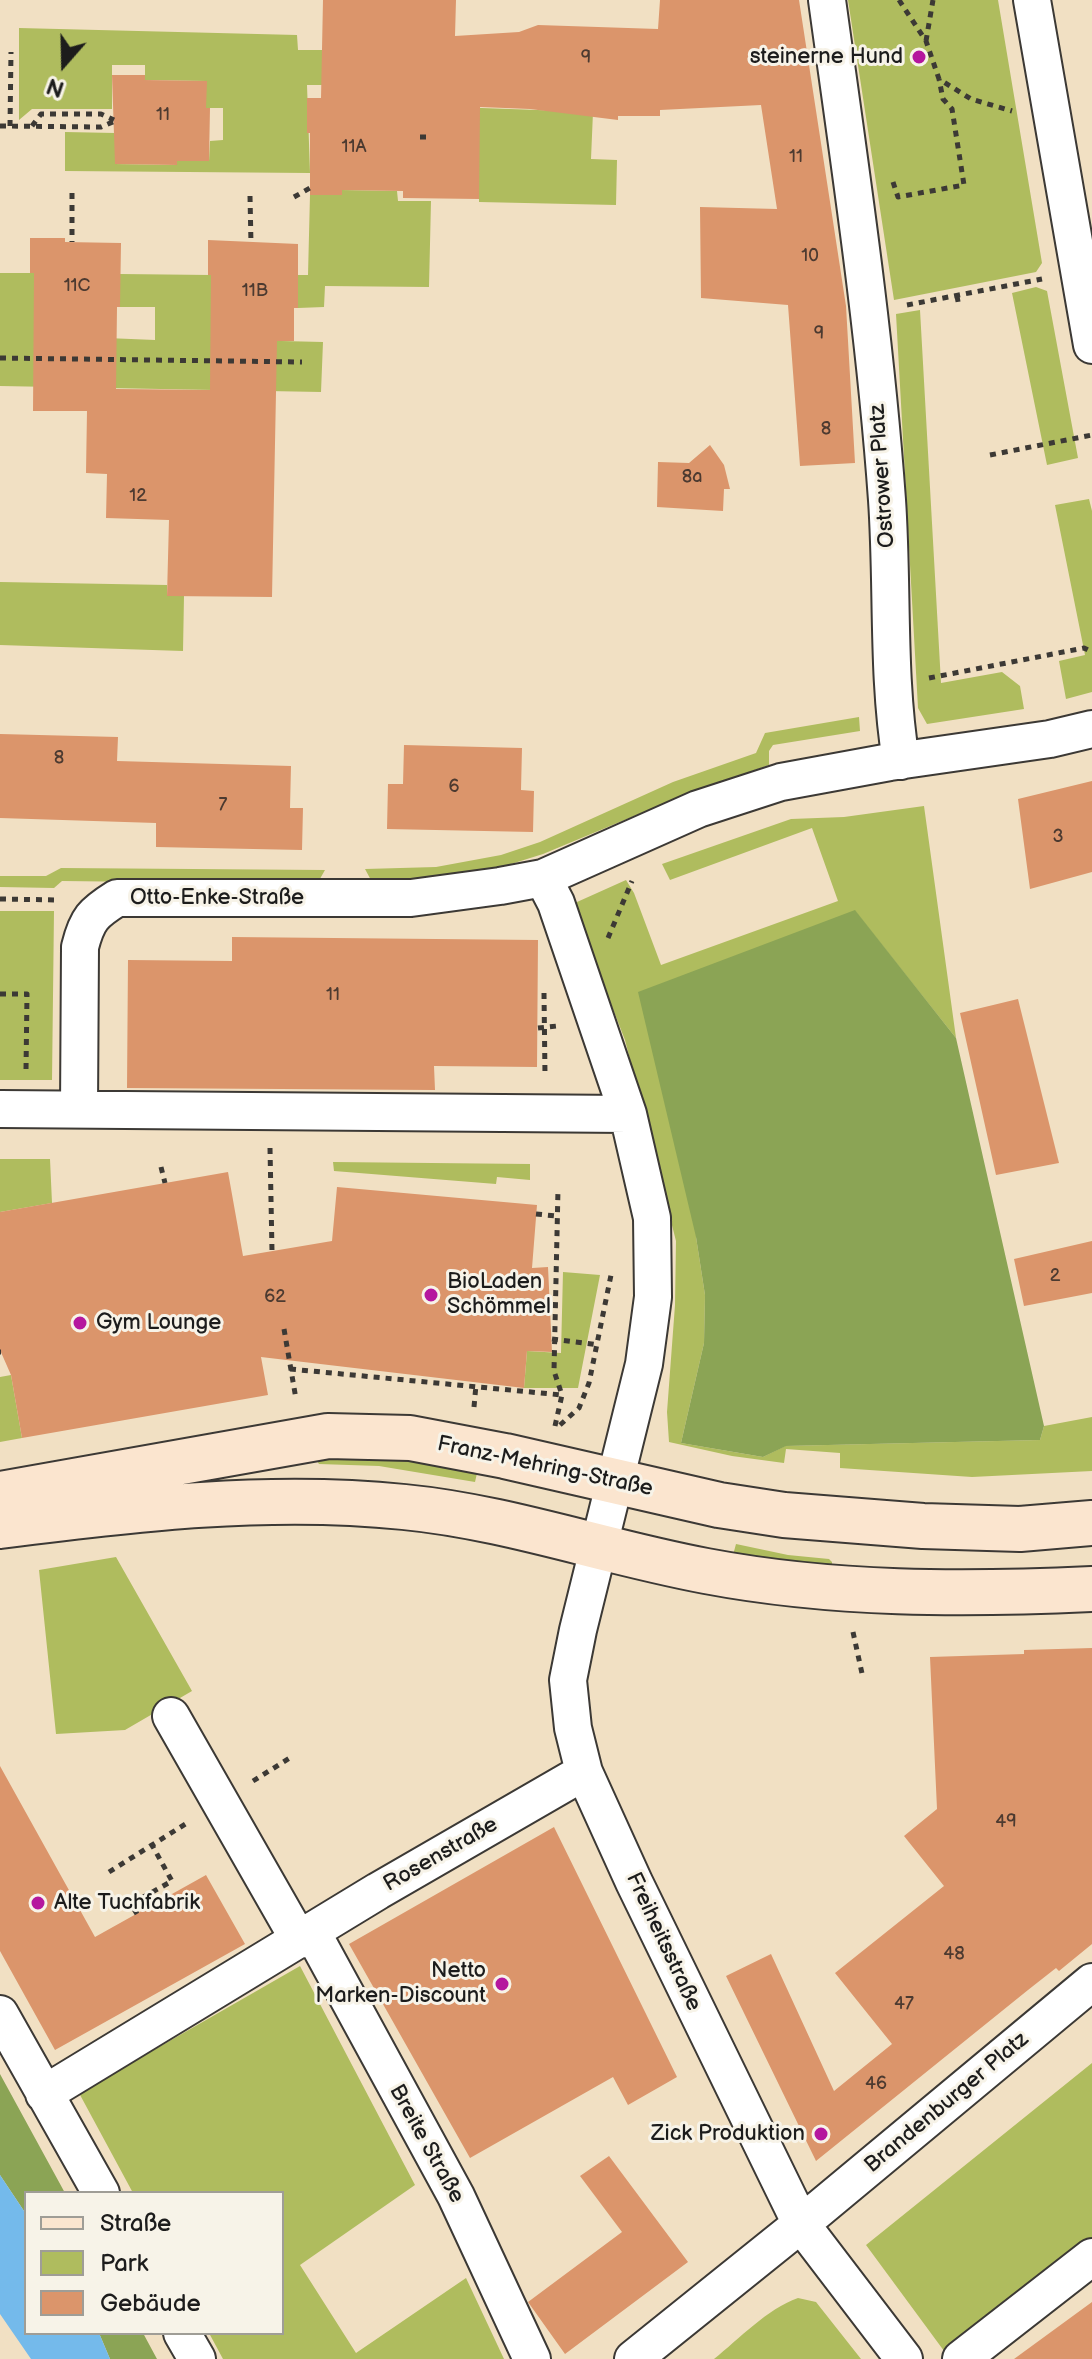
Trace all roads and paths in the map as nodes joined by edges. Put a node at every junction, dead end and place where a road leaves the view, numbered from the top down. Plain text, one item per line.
1 (827, 0) edge
2 (899, 0) edge
3 (933, 0) edge
4 (1032, 0) edge
5 (926, 41) junction
6 (11, 52) dead end
7 (939, 79) junction
8 (1017, 112) dead end
9 (0, 126) edge
10 (10, 126) junction
11 (32, 126) junction
12 (420, 137) dead end
13 (428, 137) dead end
14 (853, 187) junction
15 (310, 188) dead end
16 (72, 193) dead end
17 (250, 196) dead end
18 (294, 197) dead end
19 (72, 242) dead end
20 (251, 244) dead end
21 (1078, 272) junction
22 (957, 296) junction
23 (959, 307) dead end
24 (871, 312) junction
25 (1091, 331) edge
26 (0, 358) edge
27 (302, 362) dead end
28 (1092, 435) edge
29 (990, 455) dead end
30 (1092, 652) edge
31 (893, 683) junction
32 (1092, 729) edge
33 (901, 761) junction
34 (543, 878) junction
35 (0, 899) edge
36 (60, 900) dead end
37 (544, 982) dead end
38 (0, 994) edge
39 (26, 1072) dead end
40 (545, 1080) dead end
41 (0, 1109) edge
42 (79, 1109) junction
43 (270, 1111) junction
44 (628, 1114) junction
45 (161, 1167) dead end
46 (165, 1183) dead end
47 (558, 1189) dead end
48 (536, 1214) dead end
49 (556, 1216) junction
50 (272, 1251) dead end
51 (612, 1269) dead end
52 (284, 1329) dead end
53 (552, 1339) junction
54 (599, 1345) junction
55 (290, 1369) junction
56 (378, 1377) junction
57 (377, 1385) dead end
58 (476, 1385) junction
59 (562, 1395) junction
60 (296, 1404) dead end
61 (473, 1416) dead end
62 (615, 1482) junction
63 (0, 1494) edge
64 (1092, 1523) edge
65 (0, 1526) edge
66 (597, 1547) junction
67 (1092, 1589) edge
68 (852, 1632) dead end
69 (863, 1678) dead end
70 (171, 1716) dead end
71 (584, 1772) junction
72 (152, 1845) dead end
73 (137, 1914) dead end
74 (306, 1936) junction
75 (1092, 1982) edge
76 (0, 2014) edge
77 (44, 2094) junction
78 (100, 2191) edge
79 (801, 2224) junction
80 (1092, 2257) edge
81 (183, 2335) edge
82 (197, 2359) edge
83 (532, 2359) edge
84 (633, 2359) edge
85 (904, 2359) edge
86 (961, 2359) edge

1 - 14 street, Ostrower Platz
2 - 5 path
3 - 5 path
4 - 21 street
5 - 7 path
6 - 10 path
7 - 8 path
7 - 14 path
9 - 10 path
10 - 11 path
11 - 11 path
12 - 13 path
14 - 24 street, Ostrower Platz
15 - 18 path
16 - 19 path
17 - 20 path
21 - 22 path
21 - 25 street
22 - 23 path
22 - 24 path
24 - 31 street, Ostrower Platz
26 - 27 path
28 - 29 path
30 - 31 path
31 - 33 street, Ostrower Platz
32 - 33 street
33 - 34 street, Otto-Enke-Straße
34 - 42 street, Otto-Enke-Straße
34 - 44 street
35 - 36 path
37 - 40 path
38 - 39 path
41 - 42 street
42 - 43 street
43 - 44 street
43 - 50 path
44 - 62 street
45 - 46 path
47 - 49 path
48 - 49 path
49 - 53 path
51 - 54 path
52 - 55 path
53 - 54 path
53 - 59 path
54 - 59 path
55 - 56 path
55 - 60 path
56 - 57 path
56 - 58 path
58 - 59 path
58 - 61 path
62 - 63 main road, Franz-Mehring-Straße
62 - 64 main road, Franz-Mehring-Straße
62 - 66 street, Freiheitsstraße
65 - 66 main road
66 - 67 main road
66 - 71 street, Freiheitsstraße
68 - 69 path
70 - 74 street
71 - 74 street, Rosenstraße
71 - 79 street, Freiheitsstraße
72 - 73 path
74 - 77 street, Rosenstraße
74 - 83 street, Breite Straße
75 - 79 street, Brandenburger Platz
76 - 77 street
77 - 78 street
79 - 84 street, Brandenburger Platz
79 - 85 street, Freiheitsstraße
80 - 86 street
81 - 82 street

